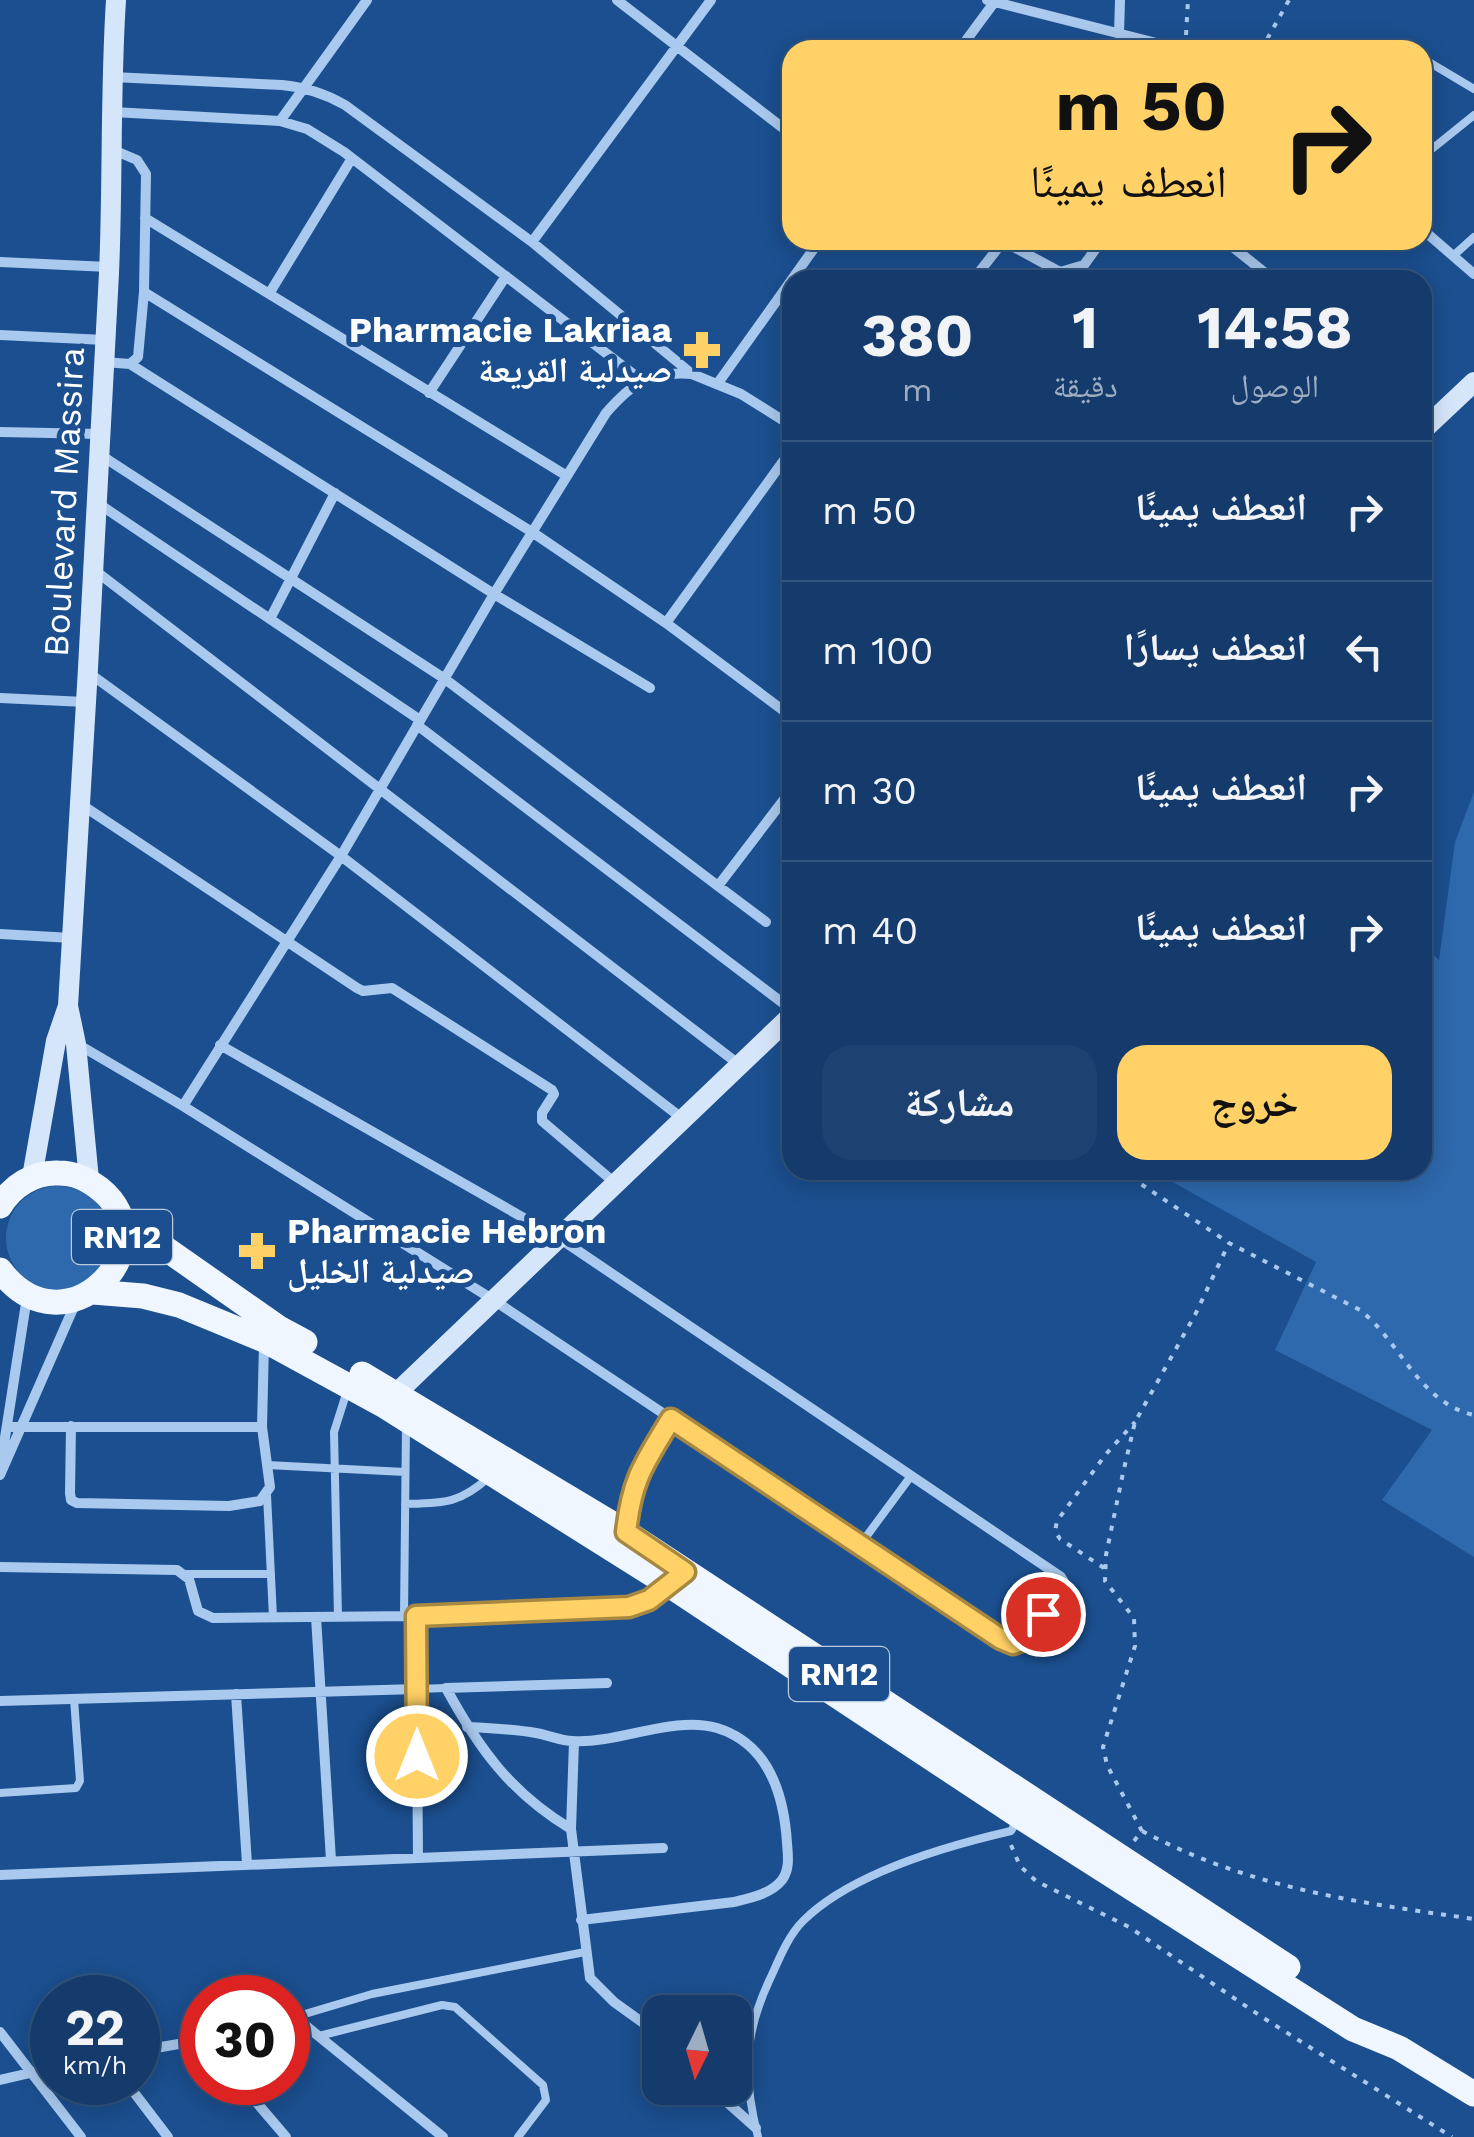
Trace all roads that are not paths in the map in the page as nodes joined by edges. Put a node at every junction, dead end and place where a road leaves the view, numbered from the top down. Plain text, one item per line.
1 (116, 0) edge
2 (367, 0) edge
3 (617, 0) edge
4 (711, 0) edge
5 (1120, 0) edge
6 (990, 2) edge
7 (1118, 34) junction
8 (965, 40) edge
9 (1143, 40) edge
10 (678, 44) junction
11 (1432, 64) edge
12 (111, 77) junction
13 (305, 87) junction
14 (1474, 89) edge
15 (110, 112) junction
16 (1474, 115) edge
17 (280, 121) junction
18 (782, 127) edge
19 (110, 149) junction
20 (1432, 149) edge
21 (352, 158) junction
22 (145, 218) junction
23 (1432, 238) edge
24 (1474, 238) edge
25 (532, 242) junction
26 (1019, 250) edge
27 (1095, 250) edge
28 (1236, 250) edge
29 (1453, 256) junction
30 (0, 262) edge
31 (109, 267) junction
32 (1056, 270) edge
33 (1067, 270) edge
34 (1262, 270) edge
35 (1474, 274) edge
36 (506, 276) junction
37 (144, 292) junction
38 (269, 294) junction
39 (782, 294) edge
40 (0, 335) edge
41 (105, 340) junction
42 (104, 362) junction
43 (130, 364) junction
44 (692, 374) junction
45 (642, 380) junction
46 (1474, 382) edge
47 (718, 384) junction
48 (430, 393) junction
49 (782, 419) edge
50 (1432, 422) edge
51 (0, 432) edge
52 (99, 444) junction
53 (782, 464) edge
54 (567, 476) junction
55 (335, 493) junction
56 (96, 502) junction
57 (532, 532) junction
58 (92, 568) junction
59 (289, 578) junction
60 (494, 594) junction
61 (270, 619) junction
62 (666, 623) junction
63 (88, 673) junction
64 (445, 678) junction
65 (650, 688) dead end
66 (0, 698) edge
67 (85, 702) junction
68 (782, 710) edge
69 (418, 722) junction
70 (380, 788) junction
71 (78, 802) junction
72 (782, 802) edge
73 (341, 856) junction
74 (718, 886) junction
75 (766, 922) dead end
76 (0, 934) edge
77 (72, 938) junction
78 (288, 940) junction
79 (782, 1004) edge
80 (782, 1023) edge
81 (66, 1042) junction
82 (220, 1045) junction
83 (741, 1066) junction
84 (183, 1106) junction
85 (683, 1119) junction
86 (88, 1180) junction
87 (616, 1184) junction
88 (12, 1189) edge
89 (119, 1216) junction
90 (559, 1238) junction
91 (0, 1270) edge
92 (27, 1296) junction
93 (85, 1296) junction
94 (492, 1299) junction
95 (265, 1329) junction
96 (349, 1387) junction
97 (390, 1399) junction
98 (671, 1419) junction
99 (406, 1420) junction
100 (6, 1426) junction
101 (21, 1426) junction
102 (71, 1426) junction
103 (262, 1427) junction
104 (267, 1466) junction
105 (336, 1467) junction
106 (0, 1471) edge
107 (405, 1472) junction
108 (492, 1474) junction
109 (911, 1476) junction
110 (267, 1494) junction
111 (405, 1504) junction
112 (626, 1532) junction
113 (860, 1545) junction
114 (0, 1567) edge
115 (184, 1574) junction
116 (271, 1574) junction
117 (677, 1579) junction
118 (410, 1616) junction
119 (273, 1617) junction
120 (316, 1617) junction
121 (338, 1617) junction
122 (607, 1683) dead end
123 (416, 1688) junction
124 (446, 1688) junction
125 (320, 1692) junction
126 (236, 1694) junction
127 (74, 1699) junction
128 (0, 1701) edge
129 (467, 1727) junction
130 (574, 1742) junction
131 (0, 1793) edge
132 (1020, 1815) junction
133 (571, 1830) junction
134 (663, 1848) dead end
135 (573, 1852) junction
136 (418, 1856) junction
137 (331, 1860) junction
138 (247, 1864) junction
139 (0, 1875) edge
140 (581, 1920) junction
141 (585, 1952) junction
142 (310, 2012) edge
143 (642, 2021) edge
144 (310, 2030) edge
145 (0, 2032) edge
146 (319, 2036) junction
147 (1399, 2048) junction
148 (30, 2072) joint
149 (0, 2080) edge
150 (1474, 2094) edge
151 (55, 2105) edge
152 (144, 2105) edge
153 (259, 2105) edge
154 (729, 2105) edge
155 (757, 2132) edge
156 (80, 2137) edge
157 (168, 2137) edge
158 (286, 2137) edge
159 (443, 2137) edge
160 (518, 2137) edge

1 - 12 main road, Boulevard Massira
2 - 13 street
3 - 10 street
4 - 10 street
5 - 7 street
6 - 7 street
6 - 8 street
7 - 9 street
10 - 18 street
10 - 25 street
11 - 14 lane
12 - 13 street
12 - 15 main road, Boulevard Massira
13 - 17 street
13 - 25 street
15 - 17 street
15 - 19 main road, Boulevard Massira
16 - 20 lane
17 - 21 street
19 - 22 street
19 - 31 main road, Boulevard Massira
21 - 36 street
21 - 38 street
22 - 37 street
22 - 38 street
23 - 29 street
24 - 29 lane
25 - 44 street
26 - 32 street
27 - 33 street
28 - 34 street
29 - 35 street
30 - 31 street
31 - 41 main road, Boulevard Massira
36 - 45 street
36 - 48 street
37 - 43 street
37 - 57 street
38 - 48 street
39 - 47 street
40 - 41 street
41 - 42 main road, Boulevard Massira
42 - 43 street
42 - 52 main road, Boulevard Massira
43 - 55 street
44 - 45 street
44 - 47 street
45 - 54 street
46 - 50 main road
47 - 49 street
48 - 54 street
51 - 52 street
52 - 56 main road, Boulevard Massira
52 - 59 street
53 - 62 street
54 - 57 street
55 - 59 street
55 - 60 street
56 - 58 main road, Boulevard Massira
56 - 61 street
57 - 60 street
57 - 62 street
58 - 63 main road, Boulevard Massira
58 - 70 street
59 - 61 street
59 - 64 street
60 - 64 street
60 - 65 street
61 - 69 street
62 - 68 street
63 - 67 main road, Boulevard Massira
63 - 73 street
64 - 69 street
64 - 74 street
66 - 67 street
67 - 71 main road, Boulevard Massira
69 - 70 street
69 - 79 street
70 - 73 street
70 - 83 street
71 - 77 main road, Boulevard Massira
71 - 78 street
72 - 74 street
73 - 78 street
73 - 85 street
74 - 75 street
76 - 77 street
77 - 81 main road, Boulevard Massira
78 - 82 street
78 - 87 street
80 - 83 main road
81 - 84 street
81 - 86 main road, Boulevard Massira
81 - 88 main road
82 - 84 street
82 - 90 street
83 - 85 main road
84 - 94 street
85 - 87 main road
86 - 88 main road, RN12
86 - 89 main road, RN12
87 - 90 main road
89 - 93 main road, RN12
89 - 95 main road, RN12
90 - 94 main road
90 - 109 street
91 - 92 main road
92 - 93 main road, RN12
92 - 100 street
93 - 95 main road, RN12
93 - 101 street
94 - 97 main road
94 - 98 street
95 - 96 main road, RN12
95 - 97 main road, RN12
95 - 103 street
96 - 97 main road, RN12
96 - 105 lane
97 - 99 main road, RN12
97 - 112 main road, RN12
98 - 112 street
98 - 113 street
99 - 107 lane
99 - 108 main road, RN12
100 - 101 street
100 - 106 street
101 - 102 street
101 - 106 street
102 - 103 street
102 - 110 street
103 - 104 street
104 - 105 lane
104 - 110 street
105 - 107 lane
105 - 121 lane
107 - 111 lane
108 - 111 lane
108 - 117 main road, RN12
109 - 113 lane
109 - 113 street
110 - 116 lane
111 - 118 lane
112 - 117 main road, RN12
114 - 115 street
115 - 116 lane
115 - 119 street
116 - 119 lane
117 - 118 street
117 - 132 main road, RN12
118 - 121 street
118 - 123 street
119 - 120 street
120 - 121 street
120 - 125 street
122 - 124 street
123 - 124 lane
123 - 125 street
123 - 136 street
124 - 129 street
125 - 126 street
125 - 137 street
126 - 127 street
126 - 138 street
127 - 128 street
127 - 131 lane
129 - 130 street
129 - 133 street
130 - 133 street
130 - 140 street
132 - 147 main road, RN12
132 - 147 main road, RN12
132 - 155 lane
133 - 135 street
134 - 135 street
135 - 136 street
135 - 140 street
136 - 137 street
137 - 138 street
138 - 139 street
140 - 141 street
141 - 142 lane
141 - 143 street
144 - 146 street
145 - 148 street
146 - 159 street
146 - 160 lane
147 - 150 main road, RN12
148 - 149 street
151 - 156 street
152 - 157 street
153 - 158 street
154 - 155 street

